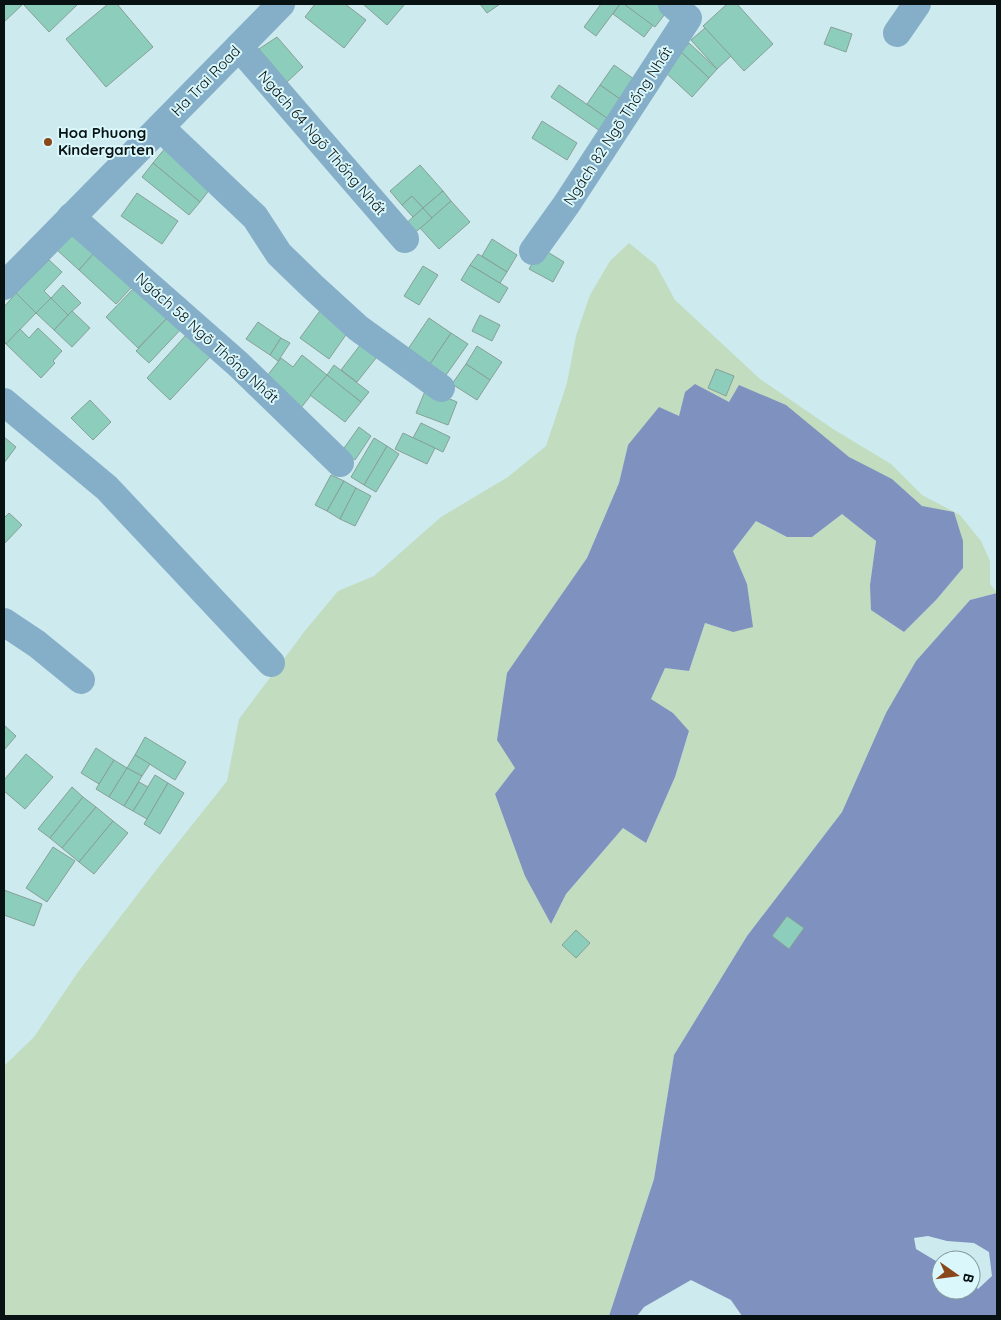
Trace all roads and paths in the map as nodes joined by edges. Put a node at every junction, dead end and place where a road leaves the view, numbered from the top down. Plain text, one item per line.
1 (281, 4) edge
2 (672, 4) edge
3 (917, 4) edge
4 (897, 33) dead end
5 (238, 47) junction
6 (161, 128) junction
7 (71, 217) junction
8 (405, 239) dead end
9 (533, 251) dead end
10 (4, 286) edge
11 (441, 388) dead end
12 (4, 402) edge
13 (340, 463) dead end
14 (4, 622) edge
15 (271, 663) dead end
16 (81, 680) dead end

1 - 5 street, Ha Trai Road
2 - 9 street, Ngách 82 Ngõ Thống Nhất
3 - 4 street
5 - 6 street, Ha Trai Road
5 - 8 street, Ngách 64 Ngõ Thống Nhất
6 - 7 street, Ha Trai Road
6 - 11 street
7 - 10 street, Ha Trai Road
7 - 13 street, Ngách 58 Ngõ Thống Nhất
12 - 15 street
14 - 16 street

